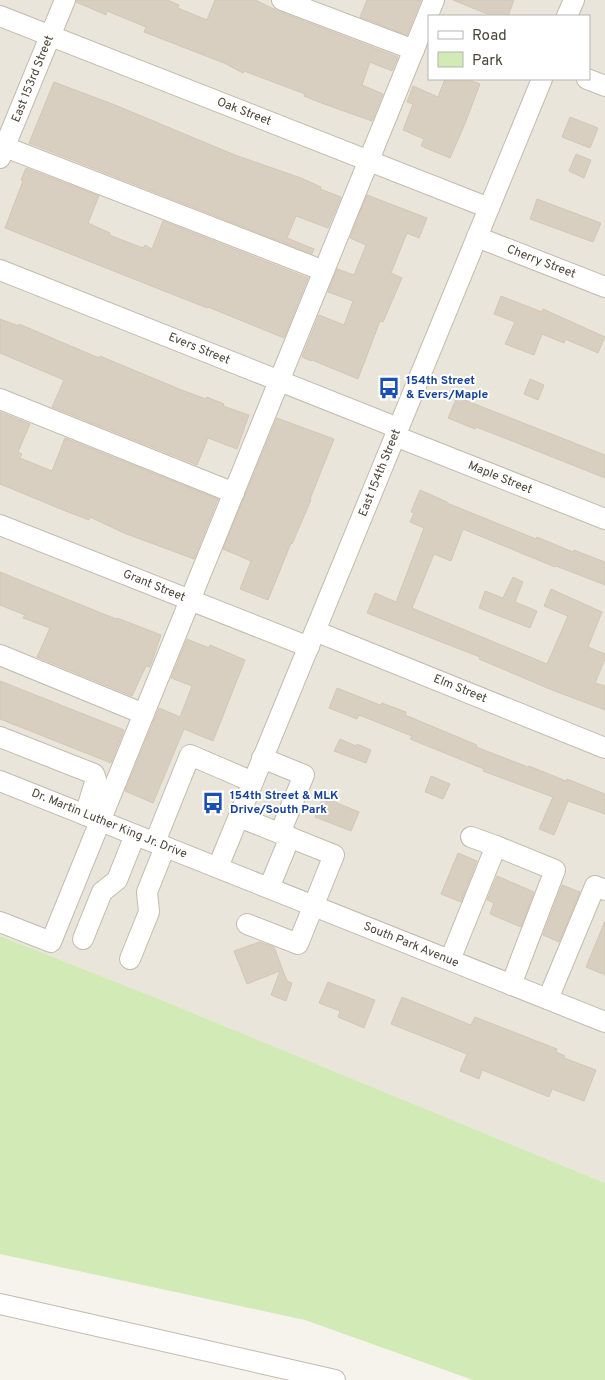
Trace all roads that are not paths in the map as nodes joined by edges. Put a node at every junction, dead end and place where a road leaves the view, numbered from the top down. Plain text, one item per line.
1 (65, 0) edge
2 (282, 0) edge
3 (434, 0) edge
4 (574, 0) edge
5 (567, 15) edge
6 (0, 16) edge
7 (50, 36) junction
8 (414, 50) junction
9 (542, 80) edge
10 (589, 80) edge
11 (605, 86) edge
12 (2, 150) edge
13 (369, 161) junction
14 (489, 208) junction
15 (477, 237) junction
16 (0, 270) edge
17 (324, 271) junction
18 (605, 287) edge
19 (279, 381) junction
20 (0, 399) edge
21 (397, 432) junction
22 (234, 493) junction
23 (605, 520) edge
24 (0, 524) edge
25 (190, 600) junction
26 (312, 639) junction
27 (0, 655) edge
28 (144, 714) junction
29 (0, 737) edge
30 (605, 748) edge
31 (262, 758) junction
32 (0, 781) edge
33 (253, 782) junction
34 (239, 816) junction
35 (93, 818) junction
36 (135, 835) junction
37 (285, 835) junction
38 (471, 837) dead end
39 (160, 844) junction
40 (496, 846) junction
41 (218, 867) junction
42 (117, 880) junction
43 (269, 888) junction
44 (605, 890) edge
45 (147, 892) junction
46 (314, 906) junction
47 (0, 922) edge
48 (247, 924) dead end
49 (83, 939) dead end
50 (130, 959) dead end
51 (450, 960) junction
52 (511, 985) junction
53 (548, 999) junction
54 (605, 1022) edge
55 (0, 1304) edge
56 (335, 1380) edge

1 - 7 street, East 153rd Street
2 - 8 street
3 - 8 street
4 - 5 street
6 - 7 street, Oak Street
7 - 12 street, East 153rd Street
7 - 13 street, Oak Street
8 - 13 street
9 - 14 street, East 154th Street
10 - 11 street
12 - 17 street
13 - 14 street, Oak Street
13 - 17 street
14 - 15 street, East 154th Street
15 - 18 street, Cherry Street
15 - 21 street, East 154th Street
16 - 19 street, Evers Street
17 - 19 street
19 - 21 street, Evers Street
19 - 22 street
20 - 22 street
21 - 23 street, Maple Street
21 - 26 street, East 154th Street
22 - 25 street
24 - 25 street, Grant Street
25 - 26 street, Grant Street
25 - 28 street
26 - 30 street, Elm Street
26 - 31 street, East 154th Street
27 - 28 street
28 - 35 street
29 - 35 street
31 - 33 street, East 154th Street
31 - 37 street
32 - 35 street, Dr. Martin Luther King Jr. Drive
33 - 34 street, East 154th Street
33 - 39 street
34 - 37 street
34 - 41 street, East 154th Street
35 - 36 street, Dr. Martin Luther King Jr. Drive
35 - 47 street
36 - 39 street, Dr. Martin Luther King Jr. Drive
36 - 42 street
37 - 43 street
37 - 46 street
38 - 40 street
39 - 41 street, Dr. Martin Luther King Jr. Drive
39 - 45 street
40 - 51 street
40 - 52 street
41 - 43 street, South Park Avenue
42 - 45 street
42 - 49 street
43 - 46 street, South Park Avenue
44 - 53 street
45 - 50 street
46 - 48 street
46 - 51 street, South Park Avenue
51 - 52 street, South Park Avenue
52 - 53 street, South Park Avenue
53 - 54 street, South Park Avenue
55 - 56 street

